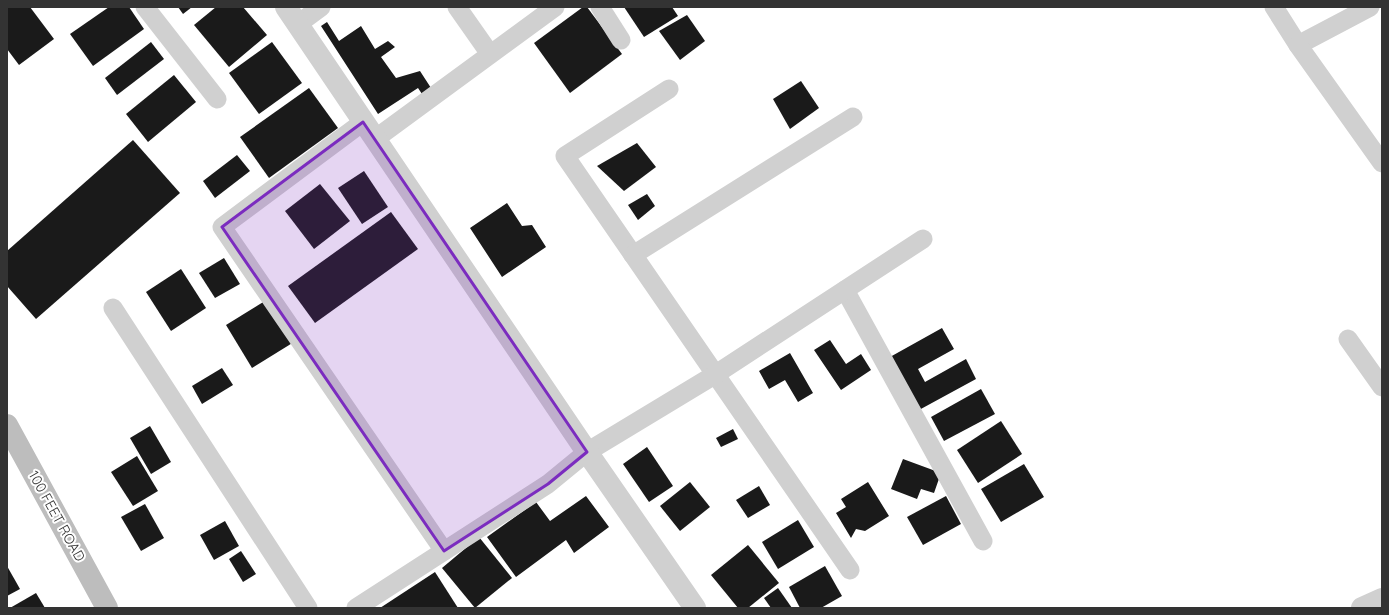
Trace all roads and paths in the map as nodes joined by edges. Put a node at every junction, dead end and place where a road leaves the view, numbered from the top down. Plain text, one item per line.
1 (145, 7) edge
2 (321, 7) edge
3 (457, 7) edge
4 (554, 7) edge
5 (600, 7) edge
6 (1274, 7) edge
7 (1370, 7) edge
8 (292, 15) edge
9 (621, 40) dead end
10 (1298, 44) junction
11 (490, 54) junction
12 (669, 89) dead end
13 (217, 99) dead end
14 (853, 117) dead end
15 (369, 130) junction
16 (1382, 163) edge
17 (923, 239) dead end
18 (633, 255) junction
19 (845, 290) junction
20 (113, 308) dead end
21 (1348, 339) dead end
22 (716, 374) junction
23 (1382, 387) edge
24 (7, 425) edge
25 (587, 452) junction
26 (983, 541) dead end
27 (444, 551) junction
28 (850, 570) dead end
29 (108, 608) edge
30 (308, 608) edge
31 (356, 608) edge
32 (695, 608) edge

1 - 13 street
2 - 8 street
3 - 11 street
4 - 11 street
5 - 9 street
6 - 10 street
7 - 10 street
8 - 15 street
10 - 16 street
11 - 15 street
12 - 18 street
14 - 18 street
15 - 25 street
15 - 27 street
17 - 19 street
18 - 22 street
19 - 22 street
19 - 26 street
20 - 30 street
21 - 23 street
22 - 25 street
22 - 28 street
24 - 29 main road, 100 FEET ROAD
25 - 27 street
25 - 32 street
27 - 31 street

